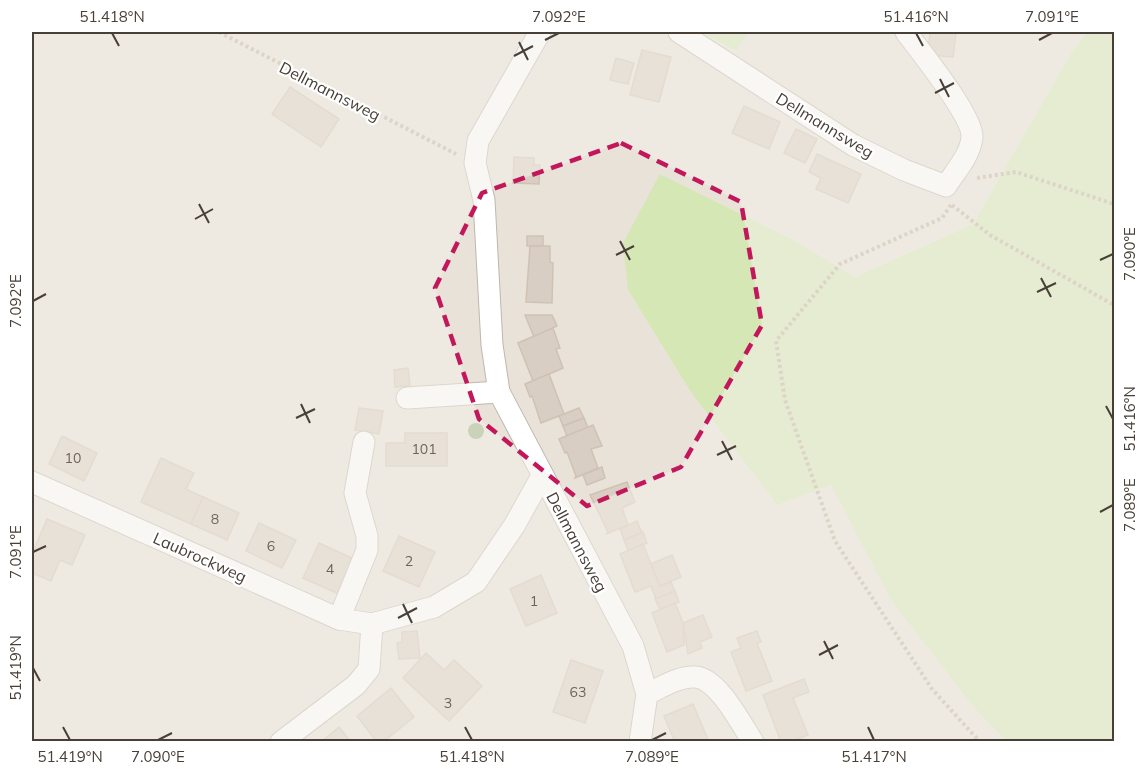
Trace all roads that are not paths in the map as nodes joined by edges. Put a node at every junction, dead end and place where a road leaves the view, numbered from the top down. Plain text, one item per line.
1 (540, 32) edge
2 (679, 32) edge
3 (906, 32) edge
4 (499, 393) junction
5 (406, 398) dead end
6 (364, 442) dead end
7 (542, 476) junction
8 (32, 482) edge
9 (339, 619) junction
10 (372, 624) junction
11 (647, 694) junction
12 (282, 741) edge
13 (640, 741) edge
14 (753, 741) edge

1 - 4 street, Dellmannsweg
2 - 3 street, Dellmannsweg
4 - 5 street
4 - 7 street, Dellmannsweg
6 - 9 street
7 - 10 street, Laubrockweg
7 - 11 street, Dellmannsweg
8 - 9 street, Laubrockweg
9 - 10 street, Laubrockweg
10 - 12 street
11 - 13 street, Dellmannsweg
11 - 14 street

